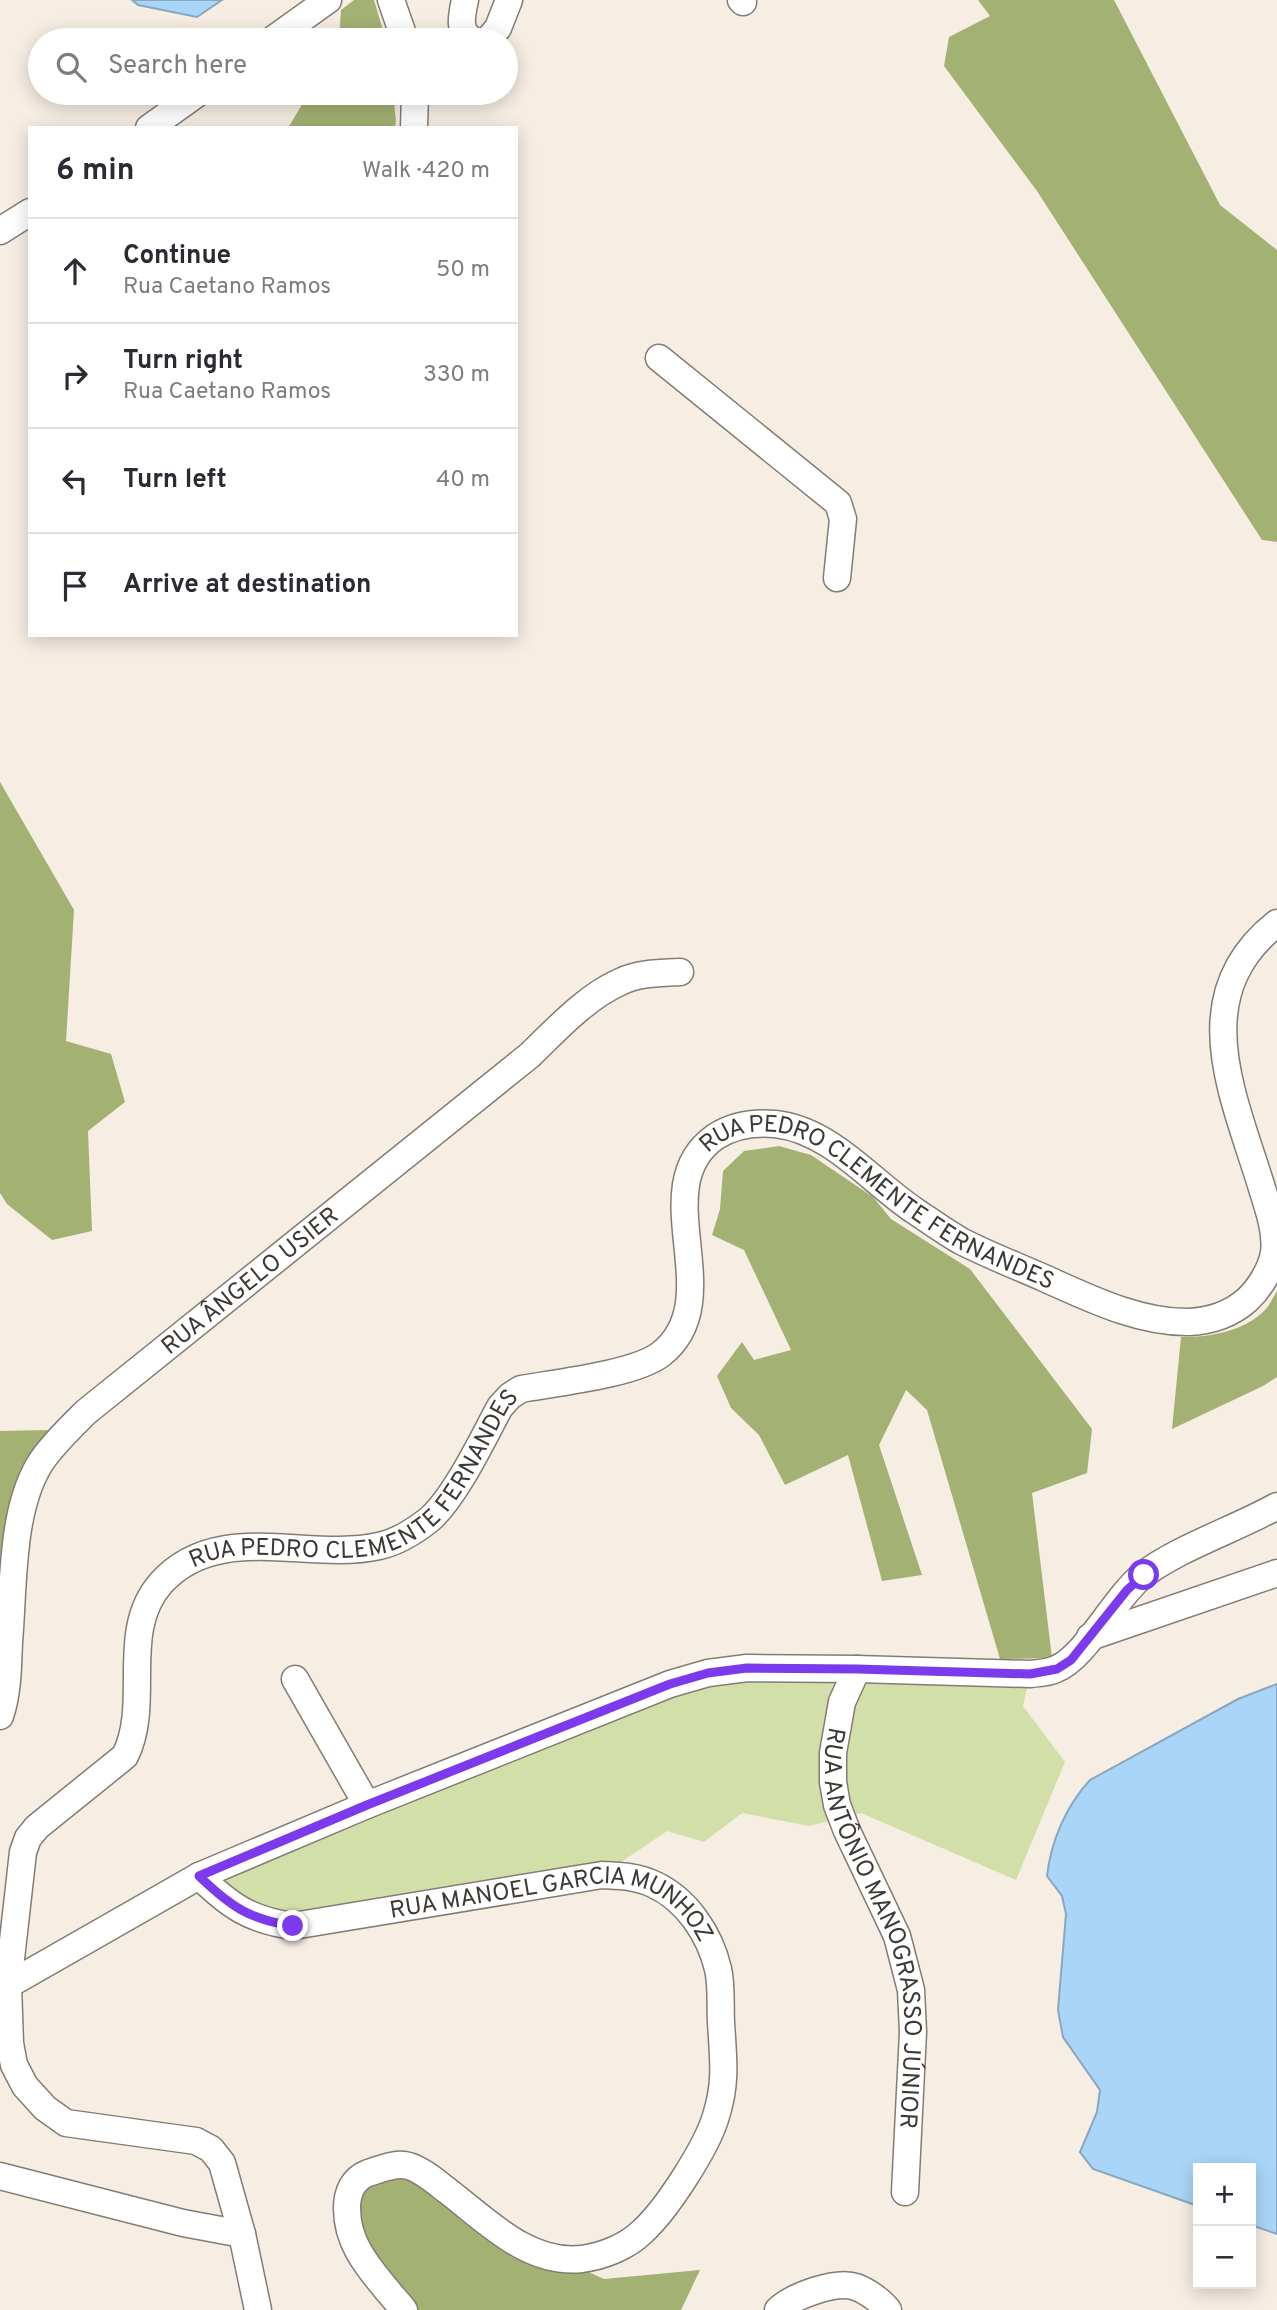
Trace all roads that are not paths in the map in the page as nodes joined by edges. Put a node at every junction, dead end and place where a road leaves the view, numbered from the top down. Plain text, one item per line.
1 (328, 0) edge
2 (391, 0) edge
3 (465, 0) edge
4 (509, 0) edge
5 (289, 28) edge
6 (401, 28) edge
7 (462, 28) edge
8 (498, 28) edge
9 (181, 105) edge
10 (415, 105) edge
11 (152, 126) edge
12 (414, 126) edge
13 (28, 213) edge
14 (0, 231) edge
15 (659, 358) dead end
16 (836, 578) dead end
17 (1277, 923) edge
18 (680, 972) dead end
19 (1277, 1506) edge
20 (1277, 1573) edge
21 (1090, 1637) junction
22 (857, 1669) junction
23 (295, 1679) dead end
24 (0, 1716) edge
25 (367, 1805) junction
26 (199, 1876) junction
27 (8, 1984) junction
28 (0, 2176) edge
29 (905, 2192) dead end
30 (242, 2234) junction
31 (258, 2310) edge
32 (404, 2310) edge
33 (778, 2310) edge
34 (888, 2310) edge

1 - 5 street
2 - 6 street
3 - 7 street
4 - 8 street
9 - 11 street
10 - 12 street
13 - 14 street
15 - 16 street
17 - 27 street, RUA PEDRO CLEMENTE FERNANDES
18 - 24 street, RUA ÂNGELO USIER
19 - 21 street
20 - 21 street
21 - 22 street
22 - 25 street
22 - 29 street, RUA ANTÔNIO MANOGRASSO JÚNIOR
23 - 25 street
25 - 26 street
26 - 27 street
26 - 32 street, RUA MANOEL GARCIA MUNHOZ
27 - 30 street, RUA PEDRO CLEMENTE FERNANDES
28 - 30 street
30 - 31 street, RUA PEDRO CLEMENTE FERNANDES
33 - 34 street

